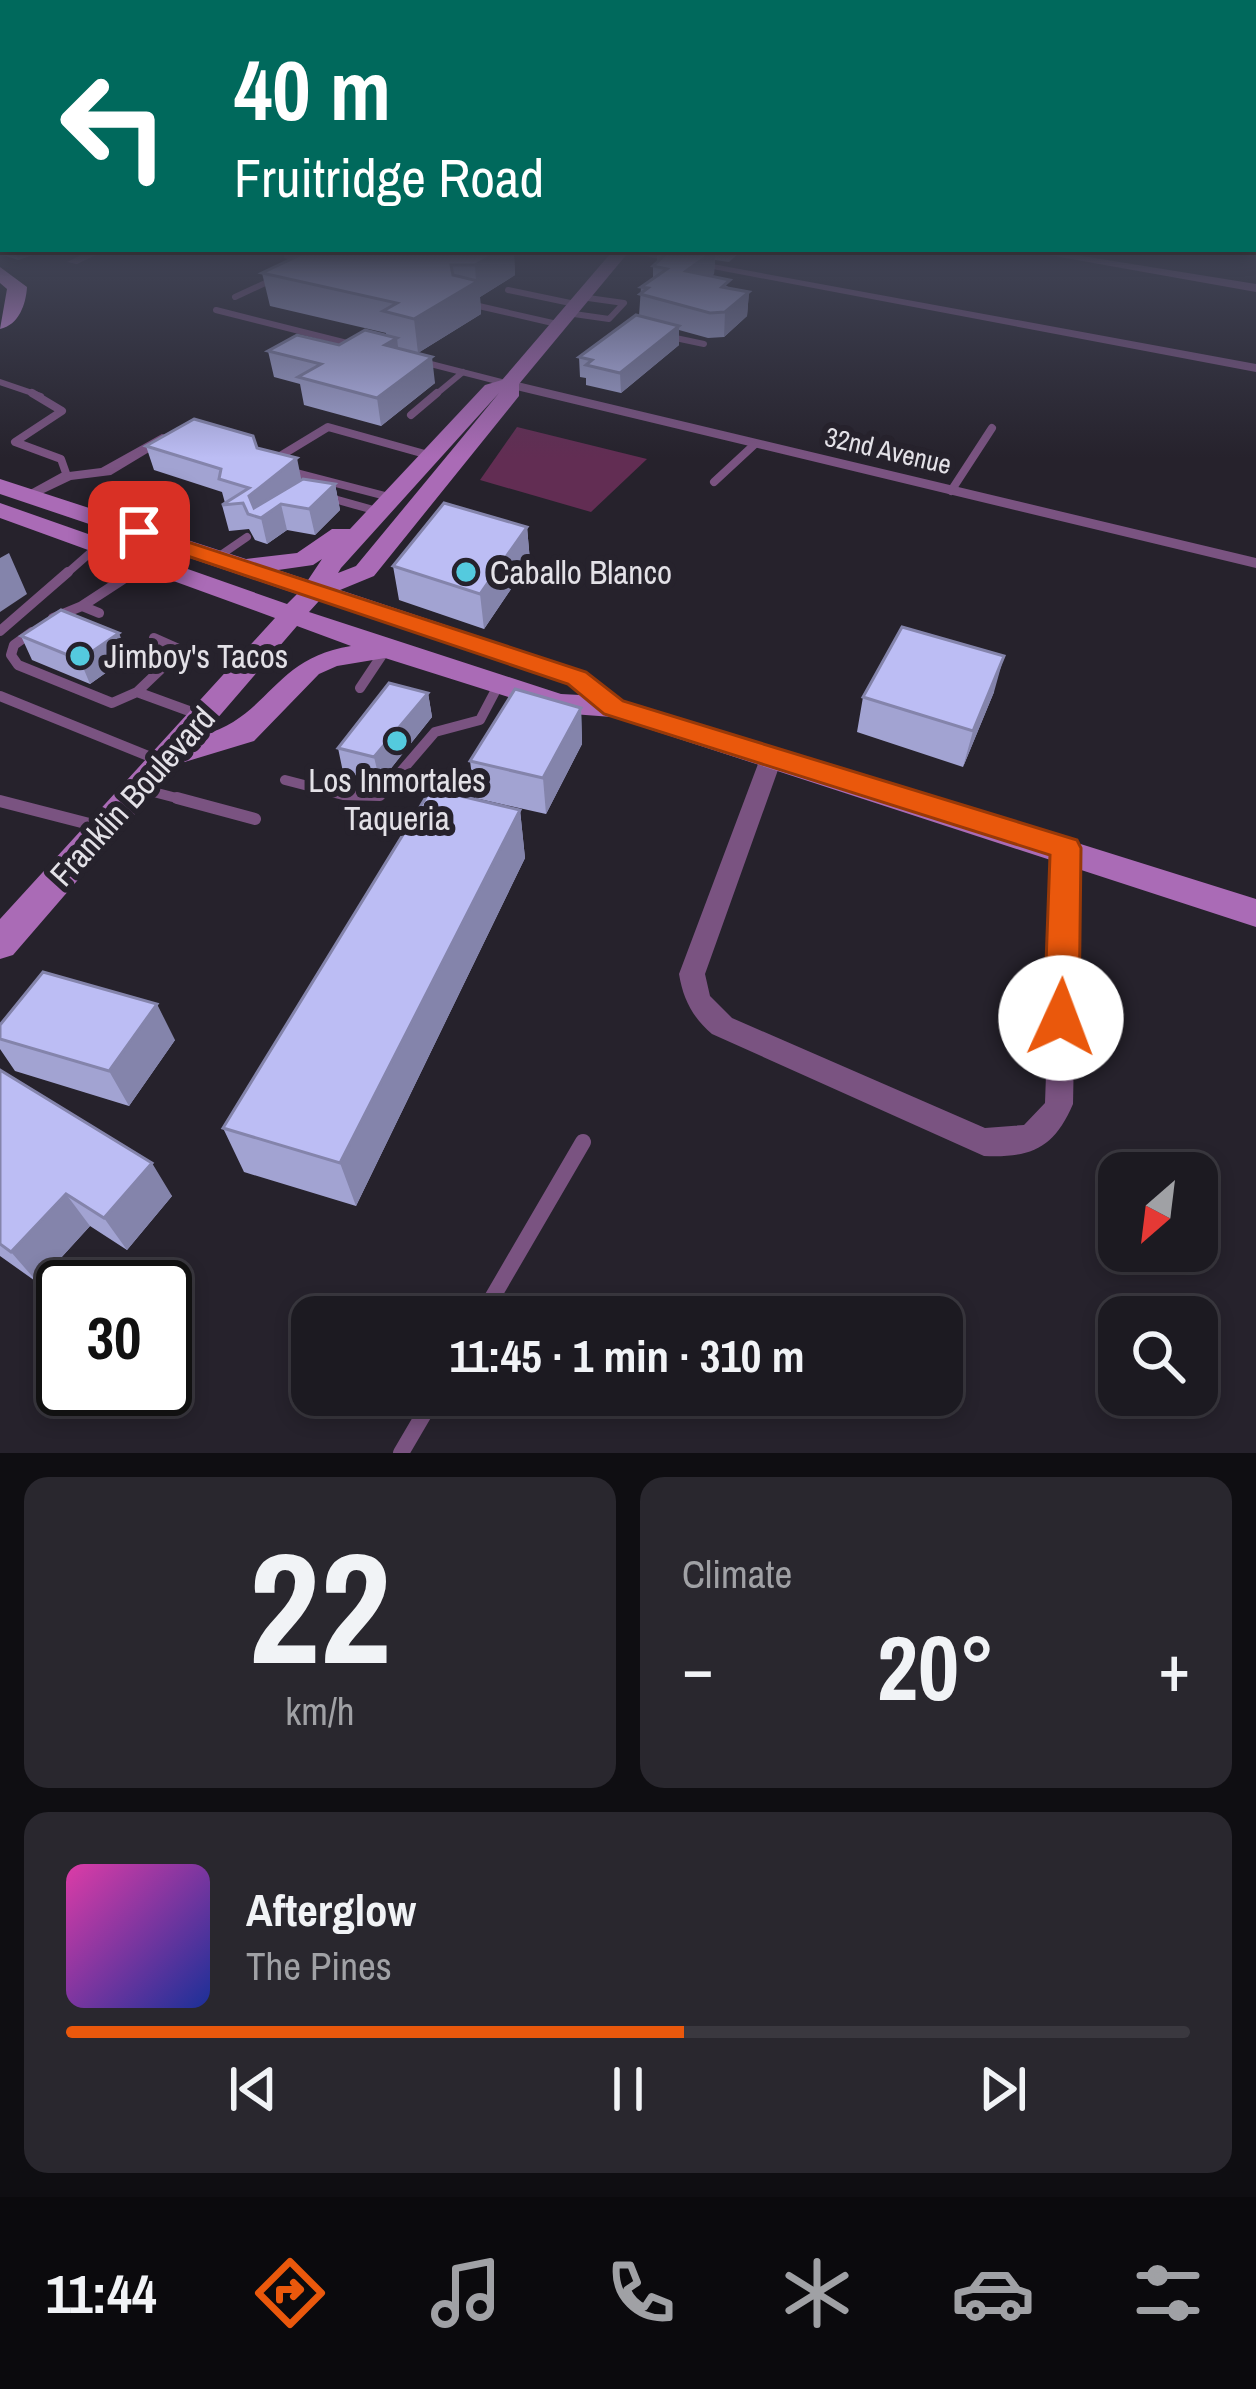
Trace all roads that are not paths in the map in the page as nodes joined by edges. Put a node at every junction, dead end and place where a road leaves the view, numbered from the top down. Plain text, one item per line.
1 (263, 322) edge
2 (560, 322) edge
3 (613, 322) edge
4 (1006, 322) edge
5 (627, 328) edge
6 (646, 332) edge
7 (704, 344) dead end
8 (366, 348) edge
9 (409, 358) edge
10 (1256, 368) edge
11 (463, 372) junction
12 (0, 382) edge
13 (509, 384) junction
14 (410, 415) dead end
15 (189, 425) edge
16 (992, 428) dead end
17 (755, 444) junction
18 (435, 457) junction
19 (64, 467) junction
20 (714, 482) dead end
21 (0, 485) edge
22 (951, 491) junction
23 (311, 492) edge
24 (29, 495) junction
25 (396, 499) junction
26 (370, 509) junction
27 (2, 512) edge
28 (247, 537) dead end
29 (98, 546) junction
30 (225, 563) junction
31 (1256, 563) edge
32 (146, 564) junction
33 (302, 604) junction
34 (82, 606) junction
35 (99, 613) dead end
36 (62, 628) edge
37 (0, 631) edge
38 (154, 638) dead end
39 (44, 640) edge
40 (386, 649) junction
41 (18, 665) junction
42 (499, 684) junction
43 (360, 688) dead end
44 (137, 692) junction
45 (0, 696) edge
46 (614, 708) junction
47 (203, 716) junction
48 (772, 756) junction
49 (165, 759) junction
50 (285, 780) dead end
51 (139, 788) junction
52 (0, 801) edge
53 (255, 818) dead end
54 (104, 827) junction
55 (1066, 848) junction
56 (1256, 913) edge
57 (5, 932) edge
58 (583, 1142) dead end
59 (493, 1296) edge
60 (423, 1416) edge
61 (401, 1453) edge

1 - 8 lane
2 - 13 main road, Franklin Boulevard
3 - 5 lane
4 - 10 street
6 - 7 lane
9 - 11 lane
11 - 13 lane
11 - 14 lane
12 - 19 lane
13 - 17 street, 32nd Avenue
13 - 18 main road, Franklin Boulevard
13 - 33 main road, Franklin Boulevard
15 - 19 street
16 - 22 lane
17 - 20 lane
17 - 22 street, 32nd Avenue
18 - 25 main road, Franklin Boulevard
18 - 25 lane
19 - 24 street
21 - 24 main road
22 - 31 street, 32nd Avenue
23 - 26 lane
24 - 30 main road
25 - 26 main road
25 - 33 main road, Franklin Boulevard
26 - 30 main road
27 - 29 main road
28 - 30 lane
29 - 32 main road
29 - 37 lane
30 - 33 main road
32 - 33 main road
32 - 34 lane
33 - 40 main road
33 - 46 main road
33 - 47 main road, Franklin Boulevard
34 - 35 lane
34 - 36 lane
34 - 41 lane
38 - 44 lane
39 - 41 lane
40 - 42 main road
40 - 43 lane
40 - 49 main road
41 - 44 lane
42 - 46 main road
42 - 50 lane
44 - 47 lane
45 - 49 lane
46 - 48 main road
47 - 49 main road, Franklin Boulevard
48 - 55 main road
48 - 55 street
49 - 51 main road, Franklin Boulevard
51 - 53 lane
51 - 54 main road, Franklin Boulevard
52 - 54 lane
54 - 57 main road, Franklin Boulevard
55 - 56 main road
58 - 59 lane
60 - 61 lane

